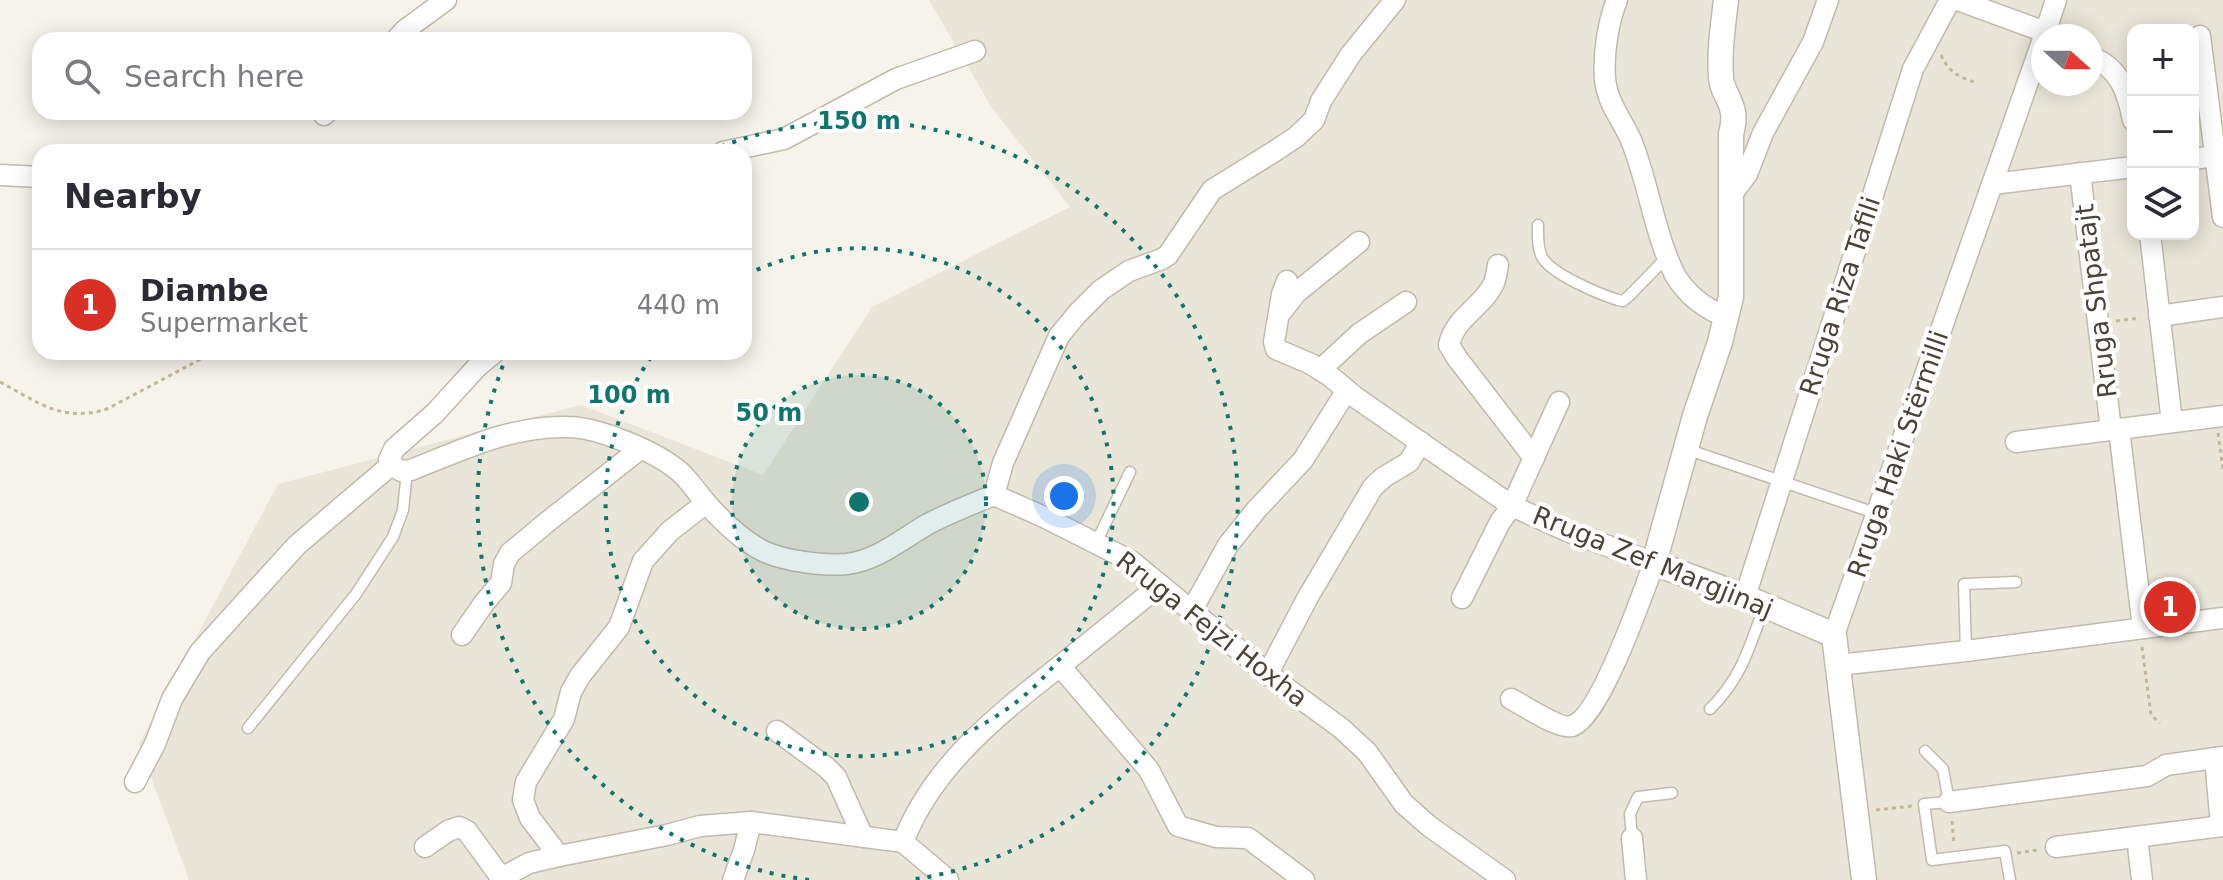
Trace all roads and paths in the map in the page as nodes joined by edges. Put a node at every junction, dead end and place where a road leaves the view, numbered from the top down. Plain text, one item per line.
1 (446, 0) edge
2 (1395, 0) edge
3 (1617, 0) edge
4 (1726, 0) edge
5 (1828, 0) edge
6 (1950, 0) edge
7 (1958, 0) edge
8 (2056, 0) edge
9 (2048, 24) edge
10 (2031, 31) edge
11 (403, 32) edge
12 (2200, 36) dead end
13 (975, 51) dead end
14 (2103, 64) edge
15 (1947, 68) dead end
16 (2031, 74) edge
17 (1974, 82) dead end
18 (2127, 97) edge
19 (752, 146) edge
20 (2219, 156) edge
21 (2199, 158) edge
22 (2127, 168) edge
23 (2080, 173) junction
24 (0, 175) edge
25 (32, 177) edge
26 (1993, 184) junction
27 (1732, 194) junction
28 (2223, 217) edge
29 (1538, 225) dead end
30 (2151, 240) edge
31 (1359, 242) dead end
32 (1667, 257) junction
33 (1498, 265) dead end
34 (1287, 281) dead end
35 (1406, 302) dead end
36 (2223, 307) edge
37 (2159, 316) junction
38 (1727, 317) junction
39 (1278, 318) junction
40 (2098, 323) junction
41 (199, 360) edge
42 (485, 360) edge
43 (1320, 370) junction
44 (0, 382) edge
45 (1347, 390) junction
46 (1559, 402) dead end
47 (2220, 416) edge
48 (2172, 422) junction
49 (2115, 429) junction
50 (1421, 442) junction
51 (2016, 442) dead end
52 (1686, 448) junction
53 (640, 449) junction
54 (1534, 458) junction
55 (399, 468) junction
56 (2223, 469) edge
57 (1130, 472) dead end
58 (1781, 481) junction
59 (994, 495) junction
60 (706, 503) junction
61 (1512, 506) junction
62 (1878, 514) junction
63 (1096, 543) junction
64 (1654, 563) junction
65 (2016, 582) dead end
66 (1160, 585) junction
67 (1462, 598) dead end
68 (1755, 602) junction
69 (1192, 610) junction
70 (2223, 618) edge
71 (2141, 628) junction
72 (462, 635) dead end
73 (1834, 635) junction
74 (1966, 651) junction
75 (1838, 665) junction
76 (1060, 666) junction
77 (1268, 673) junction
78 (1511, 699) dead end
79 (1710, 709) dead end
80 (2160, 723) dead end
81 (248, 728) dead end
82 (777, 731) dead end
83 (1925, 751) dead end
84 (2219, 757) edge
85 (135, 782) dead end
86 (1672, 793) dead end
87 (1949, 802) junction
88 (1924, 804) junction
89 (1874, 810) dead end
90 (751, 822) junction
91 (2222, 826) edge
92 (863, 837) junction
93 (2137, 837) junction
94 (1632, 838) joint
95 (903, 842) junction
96 (425, 847) dead end
97 (2056, 847) joint
98 (2006, 854) junction
99 (559, 856) junction
100 (1956, 857) junction
101 (502, 880) edge
102 (733, 880) edge
103 (948, 880) edge
104 (1304, 880) edge
105 (1505, 880) edge
106 (1636, 880) edge
107 (1864, 880) edge
108 (2010, 880) edge
109 (2142, 880) edge

1 - 11 street
2 - 59 street
3 - 32 street
4 - 27 street
5 - 27 street
6 - 58 street, Rruga Riza Tafili
7 - 10 street
8 - 9 street, Rruga Haki Stërmilli
12 - 20 street
13 - 19 street
14 - 18 street
15 - 17 path
16 - 26 street, Rruga Haki Stërmilli
20 - 21 street
20 - 28 street
22 - 23 street
23 - 26 street
23 - 40 street, Rruga Shpatajt
24 - 25 street
26 - 62 street, Rruga Haki Stërmilli
27 - 38 street
29 - 32 lane
30 - 37 street
31 - 39 street
32 - 38 street
33 - 54 street
34 - 39 street
35 - 43 street
36 - 37 street
37 - 40 path
37 - 48 street
38 - 52 street
39 - 43 street, Rruga Zef Margjinaj
40 - 49 street, Rruga Shpatajt
41 - 44 path
42 - 55 street
43 - 45 street, Rruga Zef Margjinaj
45 - 50 street, Rruga Zef Margjinaj
45 - 69 street
46 - 54 street
47 - 48 street
47 - 56 path
48 - 49 street
49 - 51 street
49 - 71 street, Rruga Shpatajt
50 - 61 street, Rruga Zef Margjinaj
50 - 77 street
52 - 58 lane
52 - 64 street
53 - 55 street
53 - 60 street
53 - 72 street
54 - 61 street
55 - 81 lane
55 - 85 street
57 - 63 lane
58 - 62 lane
58 - 68 street, Rruga Riza Tafili
59 - 60 street
59 - 63 street, Rruga Fejzi Hoxha
60 - 99 street
61 - 64 street, Rruga Zef Margjinaj
61 - 67 street
62 - 73 street, Rruga Haki Stërmilli
63 - 66 street, Rruga Fejzi Hoxha
64 - 68 street, Rruga Zef Margjinaj
64 - 78 street
65 - 74 lane
66 - 69 street, Rruga Fejzi Hoxha
66 - 76 street
68 - 73 street, Rruga Zef Margjinaj
68 - 79 lane
69 - 77 street, Rruga Fejzi Hoxha
70 - 71 street
71 - 74 street
71 - 80 path
73 - 75 street, Rruga Haki Stërmilli
74 - 75 street
75 - 107 street, Rruga Haki Stërmilli
76 - 95 street
76 - 104 street
77 - 105 street, Rruga Fejzi Hoxha
82 - 92 street
83 - 87 lane
84 - 87 street
84 - 91 street
86 - 94 lane
87 - 88 lane
87 - 100 path
88 - 89 path
88 - 100 lane
90 - 92 street
90 - 99 street
90 - 102 street
91 - 93 street
92 - 95 street
93 - 97 street
93 - 109 street
94 - 106 street
95 - 103 street
96 - 101 street
97 - 98 path
98 - 100 lane
98 - 108 lane
99 - 101 street

